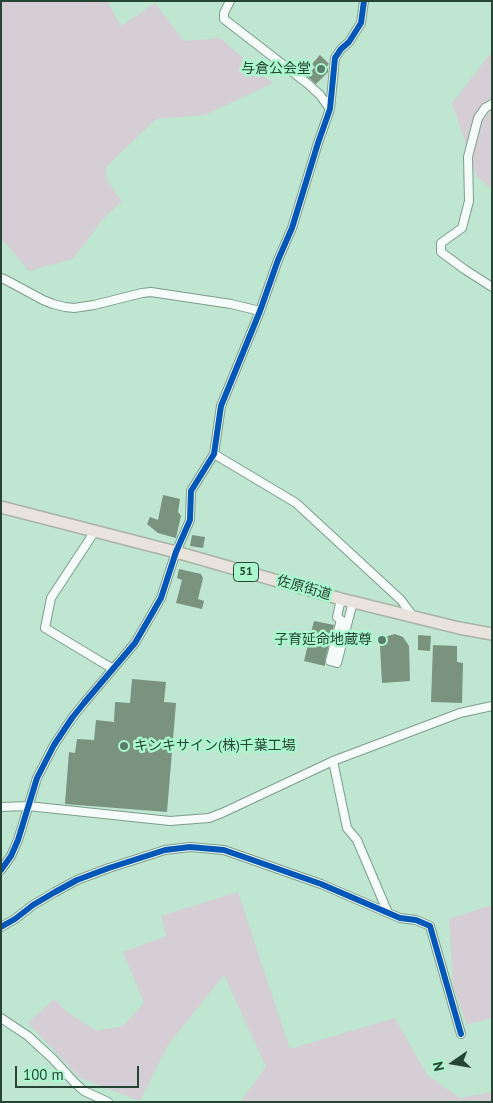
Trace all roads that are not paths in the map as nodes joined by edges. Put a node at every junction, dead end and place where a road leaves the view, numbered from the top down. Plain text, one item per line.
1 (230, 1) edge
2 (364, 1) edge
3 (492, 104) edge
4 (330, 109) junction
5 (1, 278) edge
6 (492, 287) edge
7 (260, 311) junction
8 (214, 454) junction
9 (1, 506) edge
10 (95, 531) junction
11 (176, 552) junction
12 (347, 600) junction
13 (412, 616) junction
14 (492, 634) edge
15 (113, 669) junction
16 (492, 706) edge
17 (333, 761) junction
18 (28, 806) junction
19 (1, 807) edge
20 (1, 870) edge
21 (388, 912) junction
22 (1, 927) edge
23 (1, 1018) edge
24 (461, 1034) dead end
25 (108, 1102) edge

1 - 4 street
2 - 4 street
3 - 6 street
4 - 7 street
5 - 7 street
7 - 8 street
8 - 11 street
8 - 13 street
9 - 10 highway, 佐原街道 / 51
10 - 11 highway, 佐原街道 / 51
10 - 15 street
11 - 12 highway, 佐原街道 / 51
11 - 15 street
12 - 12 street
12 - 13 highway, 佐原街道 / 51
13 - 14 highway, 佐原街道 / 51
15 - 18 street
16 - 17 street
17 - 18 street
17 - 21 street
18 - 19 street
18 - 20 street
21 - 22 street
21 - 24 street
23 - 25 street

